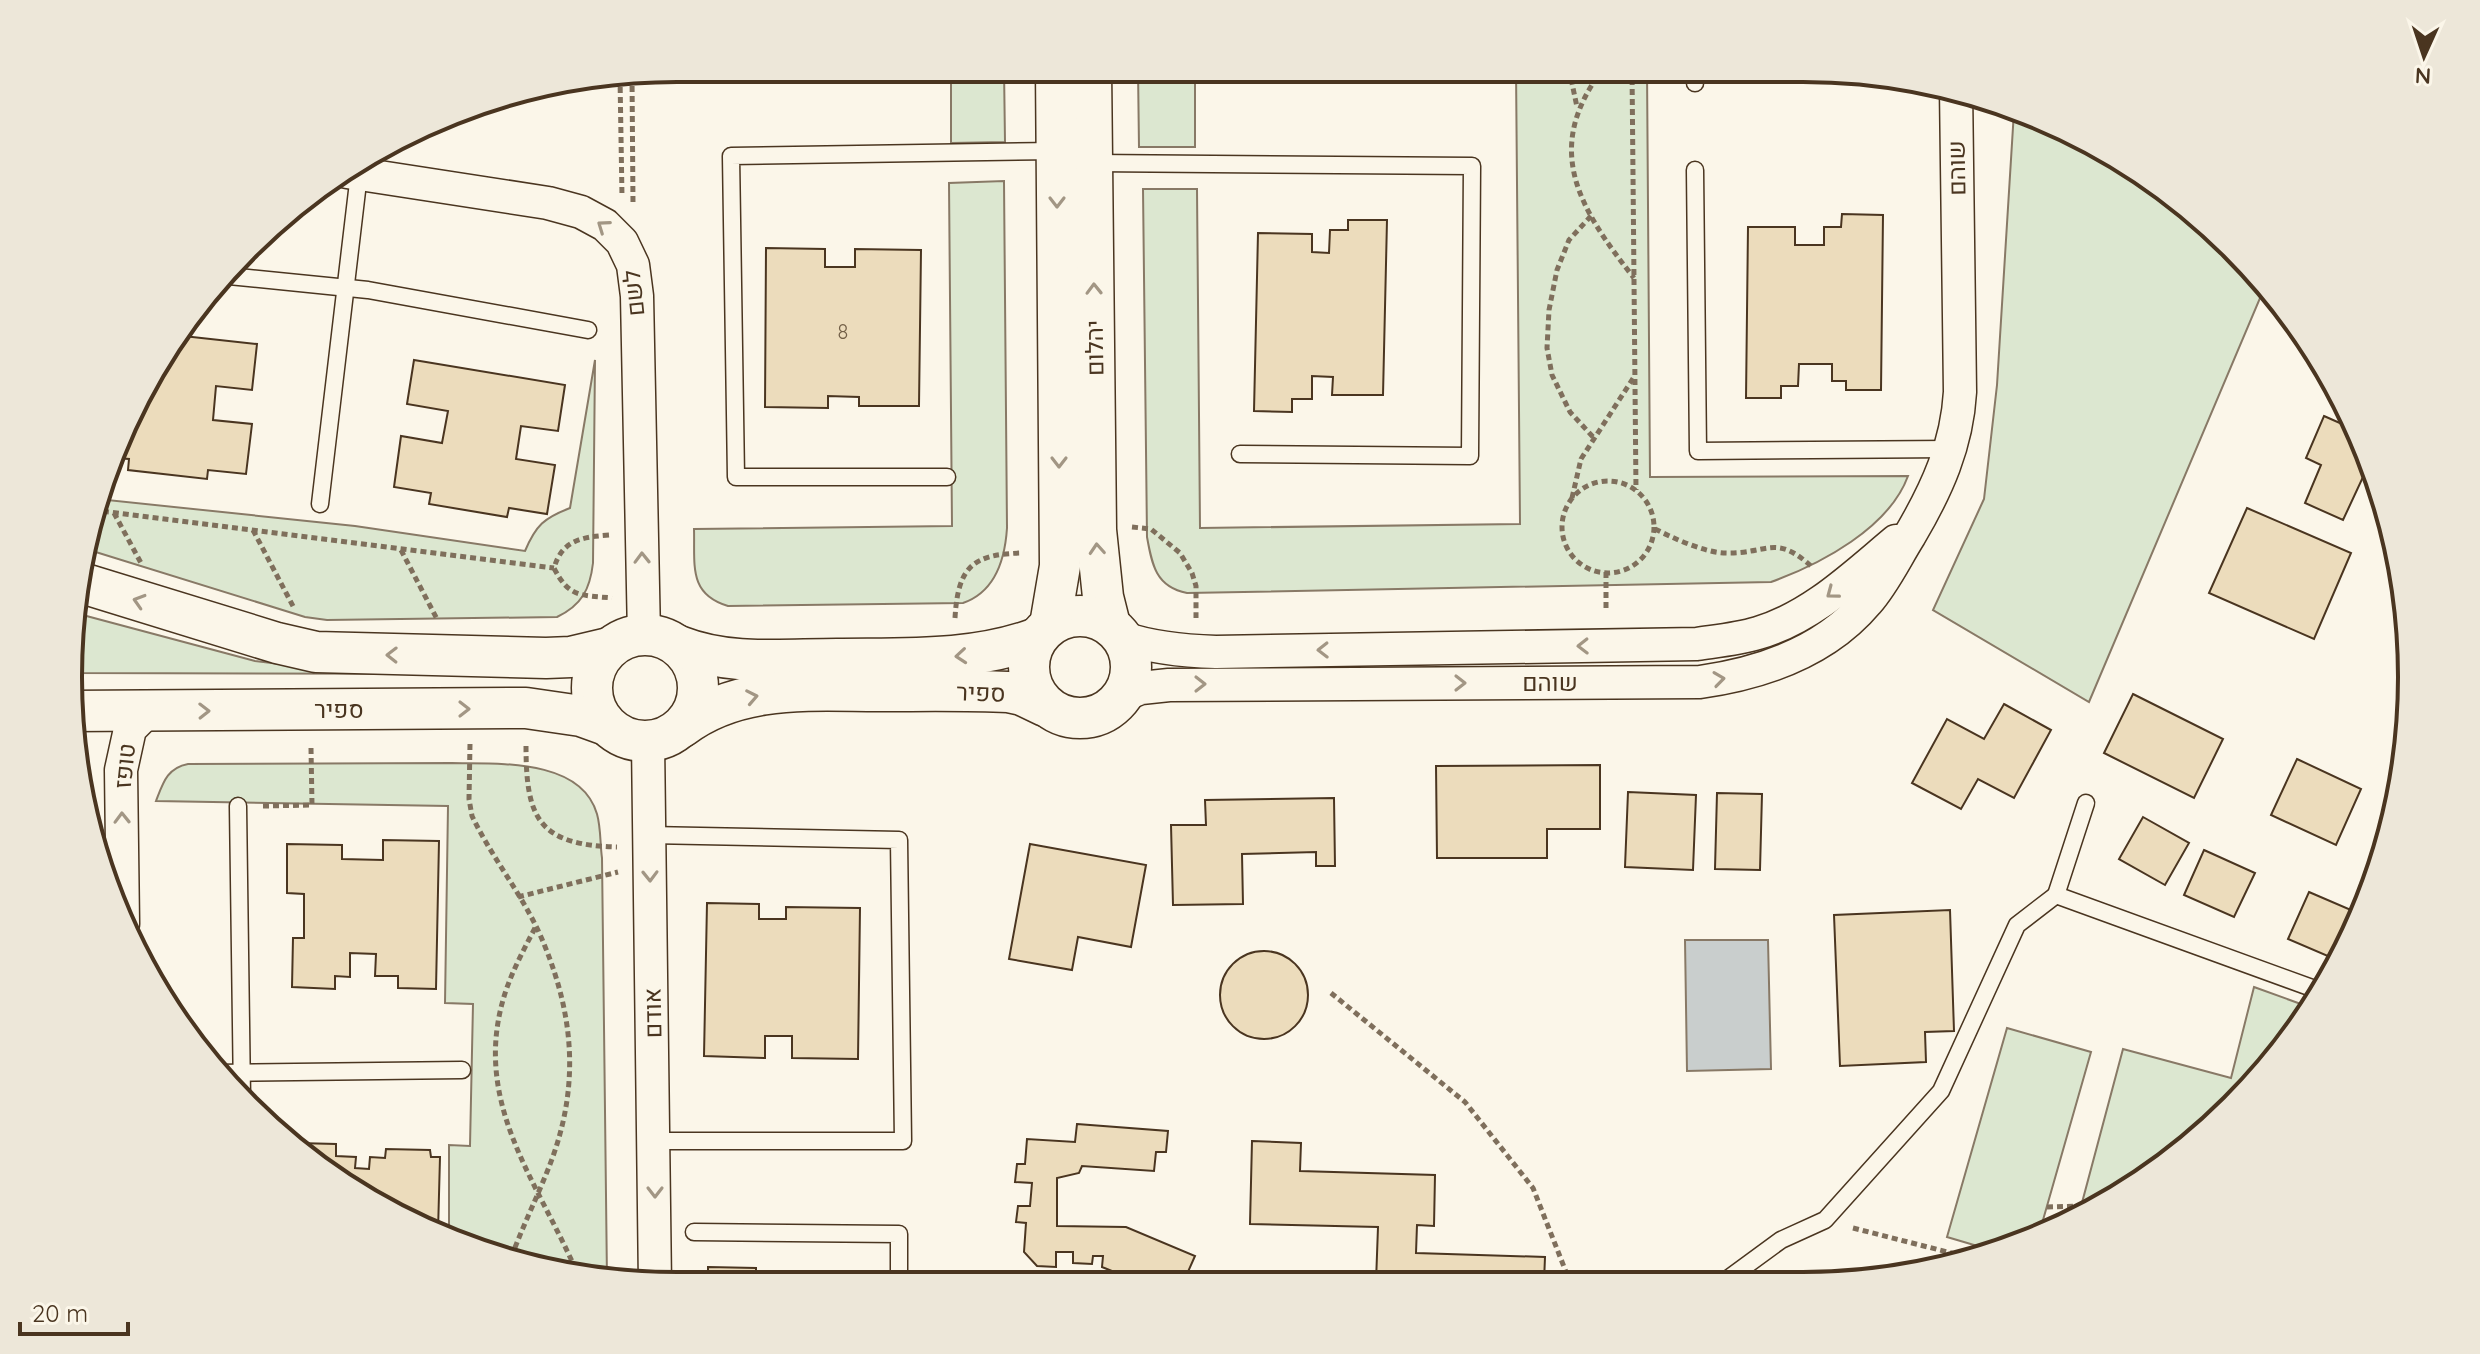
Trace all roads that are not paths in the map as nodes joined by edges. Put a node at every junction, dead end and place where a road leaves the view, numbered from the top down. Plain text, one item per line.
1 (1059, 82) edge
2 (1088, 82) edge
3 (1956, 102) edge
4 (1074, 157) junction
5 (1695, 170) dead end
6 (359, 174) edge
7 (353, 178) edge
8 (237, 277) edge
9 (344, 287) junction
10 (588, 330) dead end
11 (1951, 449) junction
12 (1240, 454) dead end
13 (947, 477) dead end
14 (320, 504) dead end
15 (1915, 527) junction
16 (89, 585) edge
17 (1043, 632) junction
18 (1116, 632) junction
19 (644, 633) junction
20 (1123, 695) junction
21 (1045, 706) junction
22 (83, 711) edge
23 (148, 711) junction
24 (606, 725) junction
25 (665, 734) junction
26 (2086, 803) dead end
27 (238, 806) road end
28 (650, 849) junction
29 (123, 892) edge
30 (2056, 895) junction
31 (2310, 987) edge
32 (462, 1070) dead end
33 (234, 1073) edge
34 (242, 1073) junction
35 (242, 1082) edge
36 (655, 1141) junction
37 (694, 1232) dead end
38 (655, 1271) edge
39 (899, 1272) edge
40 (1737, 1272) edge

1 - 4 street, יהלום
2 - 4 street, יהלום
3 - 11 street, שוהם
4 - 12 lane
4 - 13 lane
4 -> 17 street, יהלום
18 -> 4 street, יהלום
5 - 11 lane
19 -> 6 street, לשם
7 - 9 lane
8 - 9 lane
9 - 10 lane
9 - 14 lane
11 - 15 street, שוהם
15 -> 18 street, שוהם
20 -> 15 street, שוהם
19 -> 16 street, ספיר
17 - 18 street
17 -> 19 street, ספיר
17 - 21 street
18 - 20 street
19 - 24 street
19 - 25 street
20 - 21 street
25 -> 21 street, ספיר
22 - 23 street, ספיר
23 -> 24 street, ספיר
29 -> 23 street, טופז
24 - 25 street
25 - 28 street, אודם
26 - 30 lane
27 - 34 lane
28 -> 36 street, אודם
28 - 36 lane
30 - 31 lane
30 - 40 lane
32 - 34 lane
33 - 34 lane
34 - 35 lane
36 -> 38 street, אודם
37 - 39 lane

